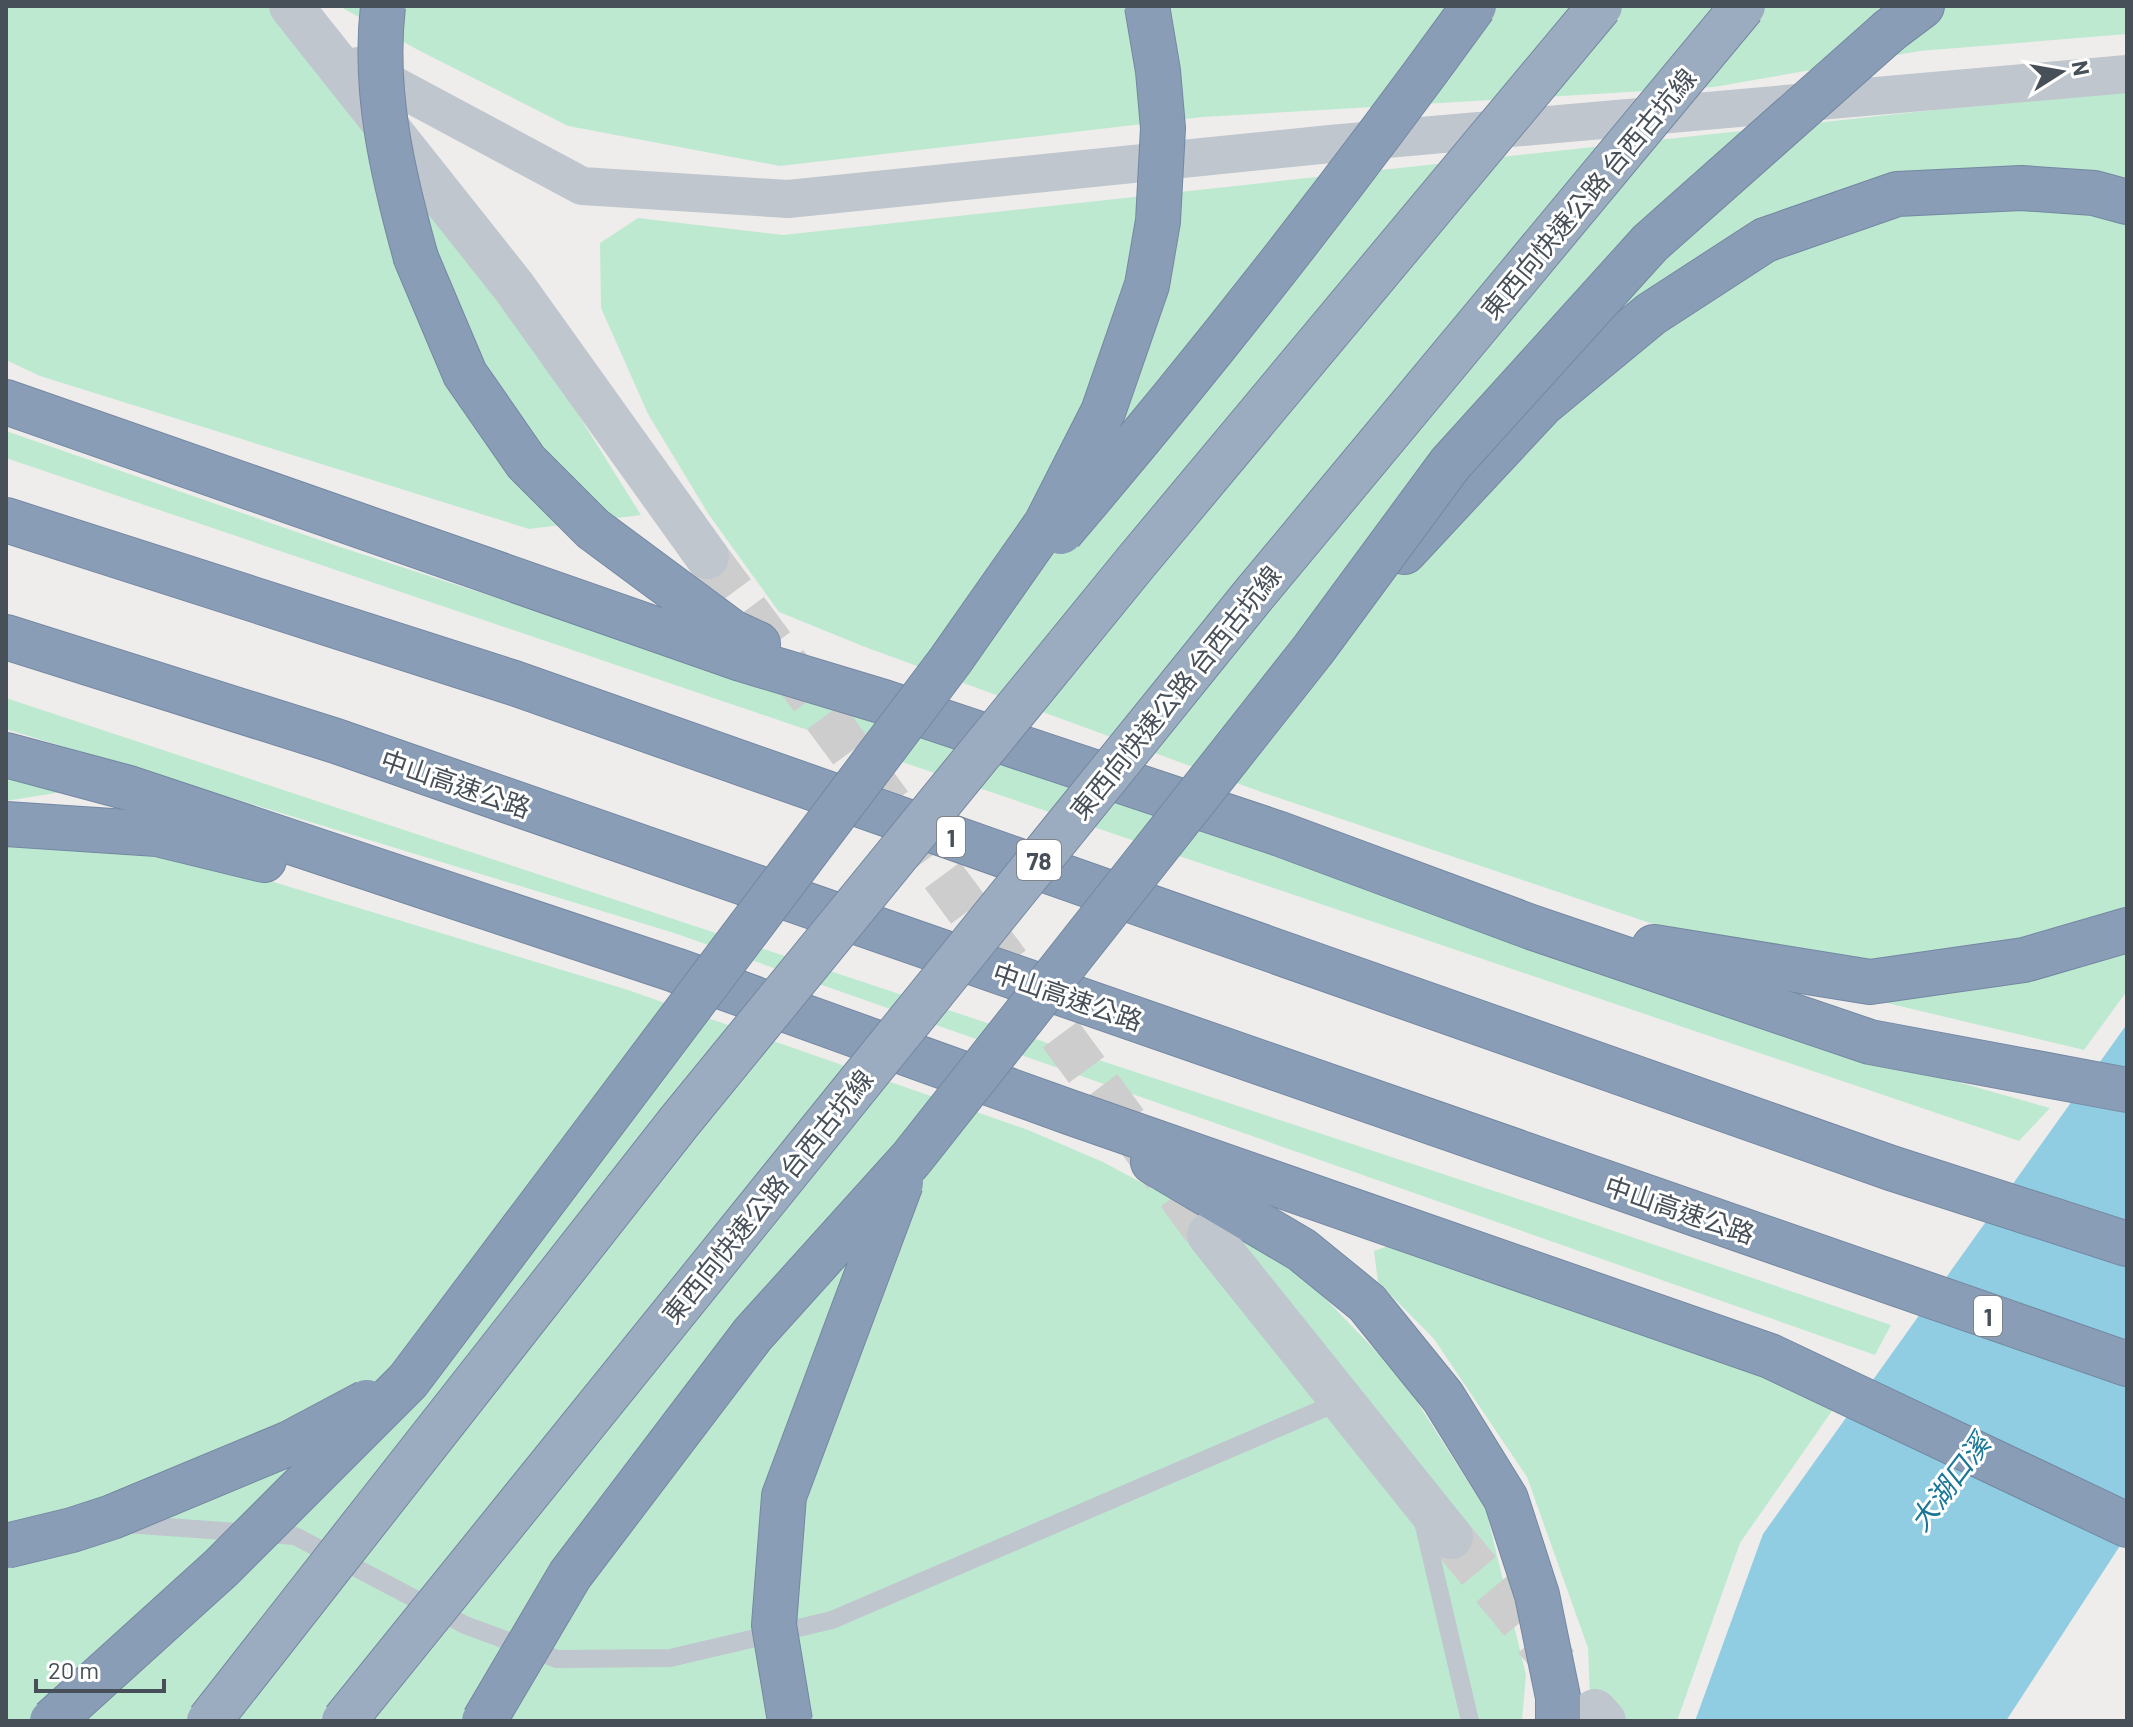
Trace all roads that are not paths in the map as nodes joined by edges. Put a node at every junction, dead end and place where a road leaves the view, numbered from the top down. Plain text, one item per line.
1 (291, 6) edge
2 (383, 6) edge
3 (1147, 6) edge
4 (1474, 6) edge
5 (1600, 6) edge
6 (1743, 6) edge
7 (1922, 6) edge
8 (321, 47) junction
9 (2127, 74) edge
10 (2127, 202) edge
11 (6, 402) edge
12 (6, 520) edge
13 (707, 557) tunnel mouth
14 (6, 637) edge
15 (1313, 650) junction
16 (950, 661) junction
17 (884, 702) junction
18 (6, 755) edge
19 (6, 824) edge
20 (1531, 927) junction
21 (2127, 930) edge
22 (675, 970) junction
23 (2127, 1090) edge
24 (1072, 1113) junction
25 (911, 1159) junction
26 (1209, 1235) tunnel mouth
27 (2127, 1244) edge
28 (2127, 1364) edge
29 (408, 1381) junction
30 (1344, 1400) junction
31 (1416, 1492) junction
32 (2127, 1525) edge
33 (15, 1535) edge
34 (1451, 1537) tunnel mouth
35 (1586, 1718) edge
36 (52, 1721) edge
37 (209, 1721) edge
38 (344, 1721) edge
39 (484, 1721) edge
40 (790, 1721) edge
41 (1470, 1721) edge

1 - 8 street
2 - 17 highway, bridge
3 - 16 highway, bridge
4 - 16 highway, bridge
5 - 37 highway, bridge
6 - 38 highway, 東西向快速公路 台西古坑線 / 78, bridge
7 - 15 highway, bridge
8 - 9 street
8 - 13 street
10 - 15 highway, bridge
11 - 17 highway
12 - 27 highway, 1
14 - 28 highway, 中山高速公路 / 1
15 - 25 highway, bridge
16 - 29 highway, bridge
17 - 20 highway
18 - 22 highway
19 - 22 highway
20 - 21 highway
20 - 23 highway
22 - 24 highway
24 - 32 highway
24 - 35 highway
25 - 39 highway, bridge
25 - 40 highway, bridge
26 - 30 street
29 - 33 highway, bridge
29 - 36 highway, bridge
30 - 31 street
30 - 33 lane
31 - 34 street
31 - 41 lane

